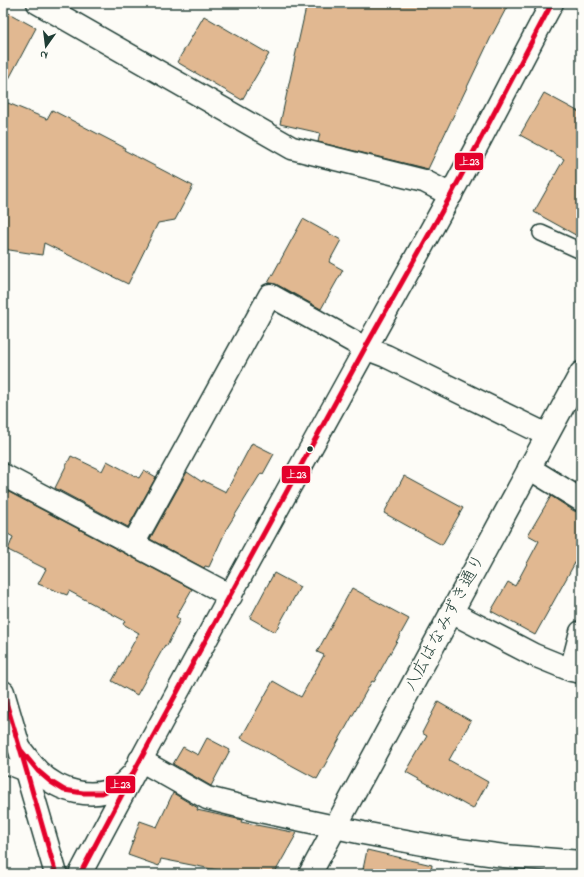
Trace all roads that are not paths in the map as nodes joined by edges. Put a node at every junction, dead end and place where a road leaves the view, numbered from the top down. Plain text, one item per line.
1 (38, 3) edge
2 (552, 3) edge
3 (451, 194) junction
4 (541, 233) dead end
5 (581, 251) edge
6 (365, 348) junction
7 (581, 373) edge
8 (547, 435) junction
9 (528, 468) junction
10 (3, 475) edge
11 (581, 500) edge
12 (133, 544) junction
13 (231, 596) junction
14 (451, 612) junction
15 (581, 632) edge
16 (576, 671) edge
17 (3, 692) edge
18 (20, 749) junction
19 (3, 765) edge
20 (136, 768) junction
21 (28, 775) junction
22 (335, 827) junction
23 (581, 862) edge
24 (503, 865) edge
25 (56, 874) edge
26 (80, 874) edge
27 (310, 874) edge

1 - 3 street
2 - 3 street
3 - 6 street
4 - 5 lane
6 - 8 street
6 - 12 street
6 - 13 street
7 - 8 street, 八広はなみずき通り
8 - 9 street, 八広はなみずき通り
9 - 11 street
9 - 14 street, 八広はなみずき通り
10 - 12 street
12 - 13 street
13 - 20 street
14 - 16 street
14 - 22 street, 八広はなみずき通り
15 - 16 street
17 - 18 street
18 - 20 street
18 - 21 street
19 - 21 lane
20 - 22 street
20 - 26 street
21 - 25 street
22 - 24 street
22 - 27 street, 八広はなみずき通り
23 - 24 street

